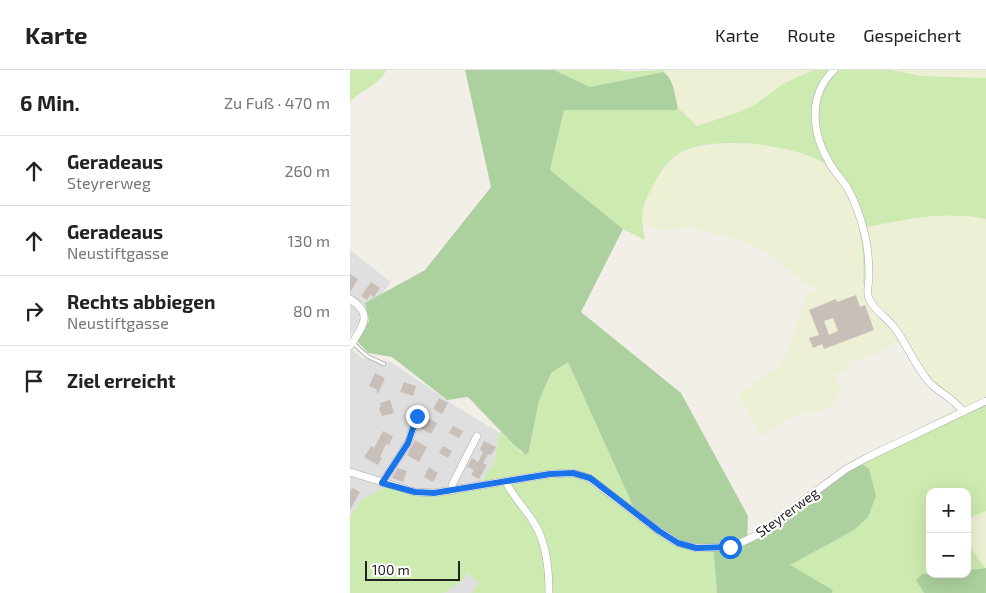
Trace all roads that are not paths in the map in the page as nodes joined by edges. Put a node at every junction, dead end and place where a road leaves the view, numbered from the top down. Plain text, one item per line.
1 (834, 70) edge
2 (350, 299) edge
3 (352, 341) edge
4 (384, 364) dead end
5 (986, 401) edge
6 (418, 410) dead end
7 (962, 412) junction
8 (477, 436) dead end
9 (350, 472) edge
10 (506, 482) junction
11 (382, 483) junction
12 (452, 491) junction
13 (550, 593) edge

1 - 7 street
2 - 3 street
3 - 4 lane
5 - 7 street, Steyrerweg
6 - 11 street
7 - 10 street, Steyrerweg
8 - 12 street
9 - 11 street, Steyrerweg
10 - 12 street, Steyrerweg
10 - 13 street
11 - 12 street, Steyrerweg

